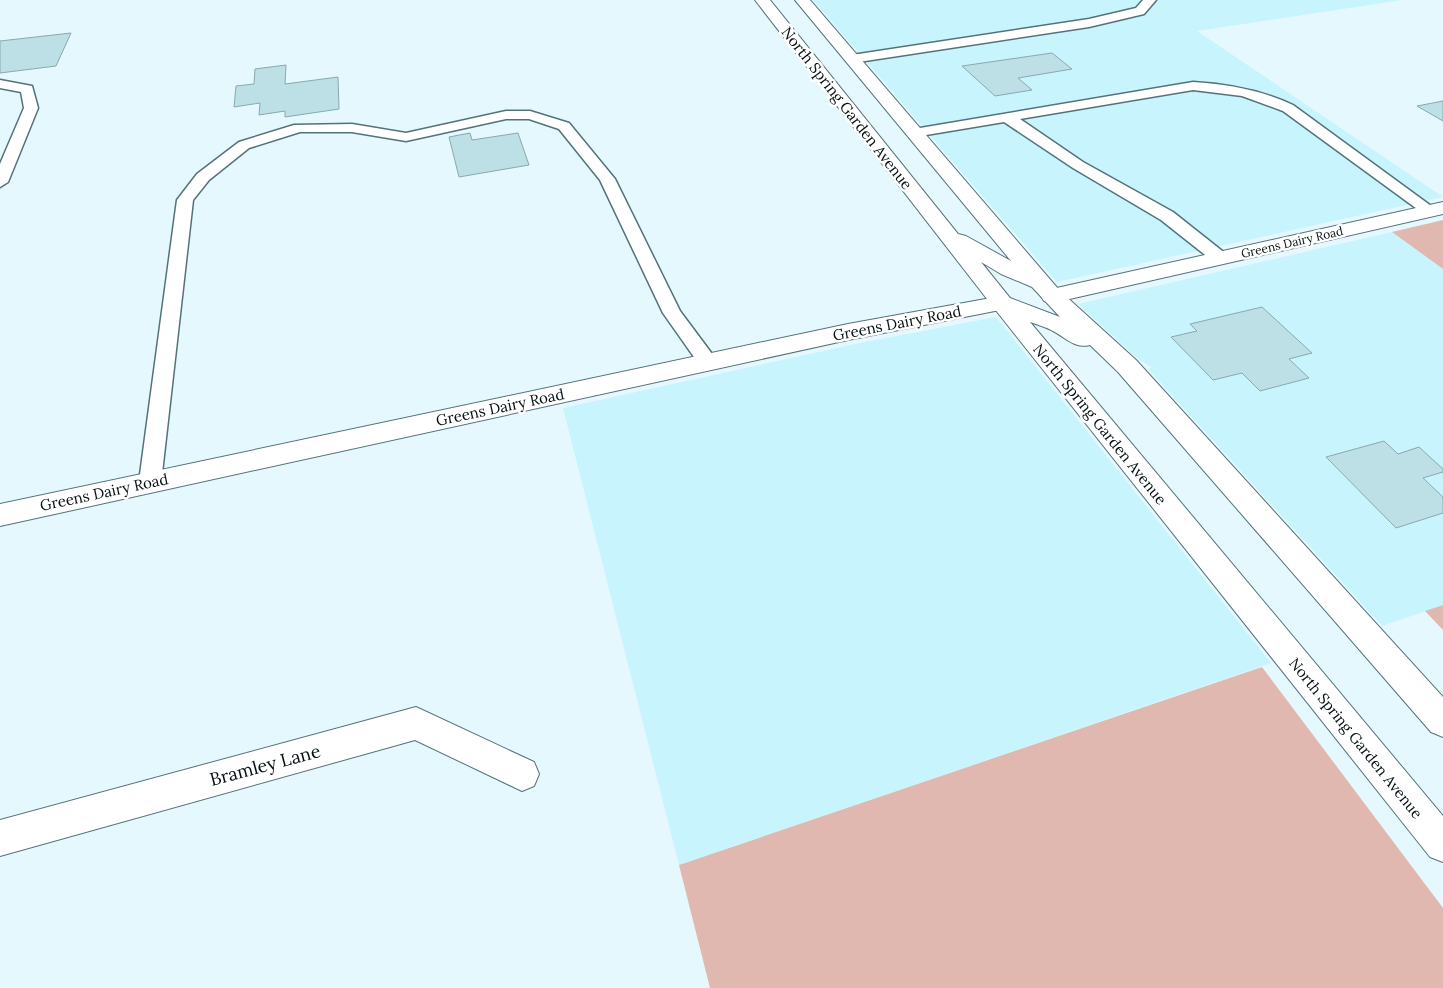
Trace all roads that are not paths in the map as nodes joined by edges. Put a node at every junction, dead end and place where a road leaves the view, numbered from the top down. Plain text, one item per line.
1 (762, 0) edge
2 (802, 0) edge
3 (1150, 0) edge
4 (852, 59) junction
5 (0, 84) edge
6 (1008, 118) junction
7 (914, 133) junction
8 (0, 182) edge
9 (1436, 210) edge
10 (945, 232) junction
11 (1220, 258) junction
12 (1052, 296) junction
13 (1002, 303) junction
14 (708, 362) junction
15 (1127, 366) junction
16 (150, 482) junction
17 (0, 515) edge
18 (1443, 721) edge
19 (522, 774) dead end
20 (0, 838) edge
21 (1443, 844) edge

1 - 10 main road, North Spring Garden Avenue
2 - 4 main road, North Spring Garden Avenue
3 - 4 lane
4 - 7 main road, North Spring Garden Avenue
5 - 8 lane
6 - 7 lane
6 - 9 lane
6 - 11 lane
7 - 12 main road, North Spring Garden Avenue
9 - 11 main road, Greens Dairy Road
10 - 12 main road
10 - 13 main road, North Spring Garden Avenue
11 - 12 main road, Greens Dairy Road
12 - 15 main road, North Spring Garden Avenue
13 - 14 main road, Greens Dairy Road
13 - 15 main road
13 - 21 main road, North Spring Garden Avenue
14 - 16 main road, Greens Dairy Road
14 - 16 lane
15 - 18 main road, North Spring Garden Avenue
16 - 17 main road, Greens Dairy Road
19 - 20 main road, Bramley Lane

